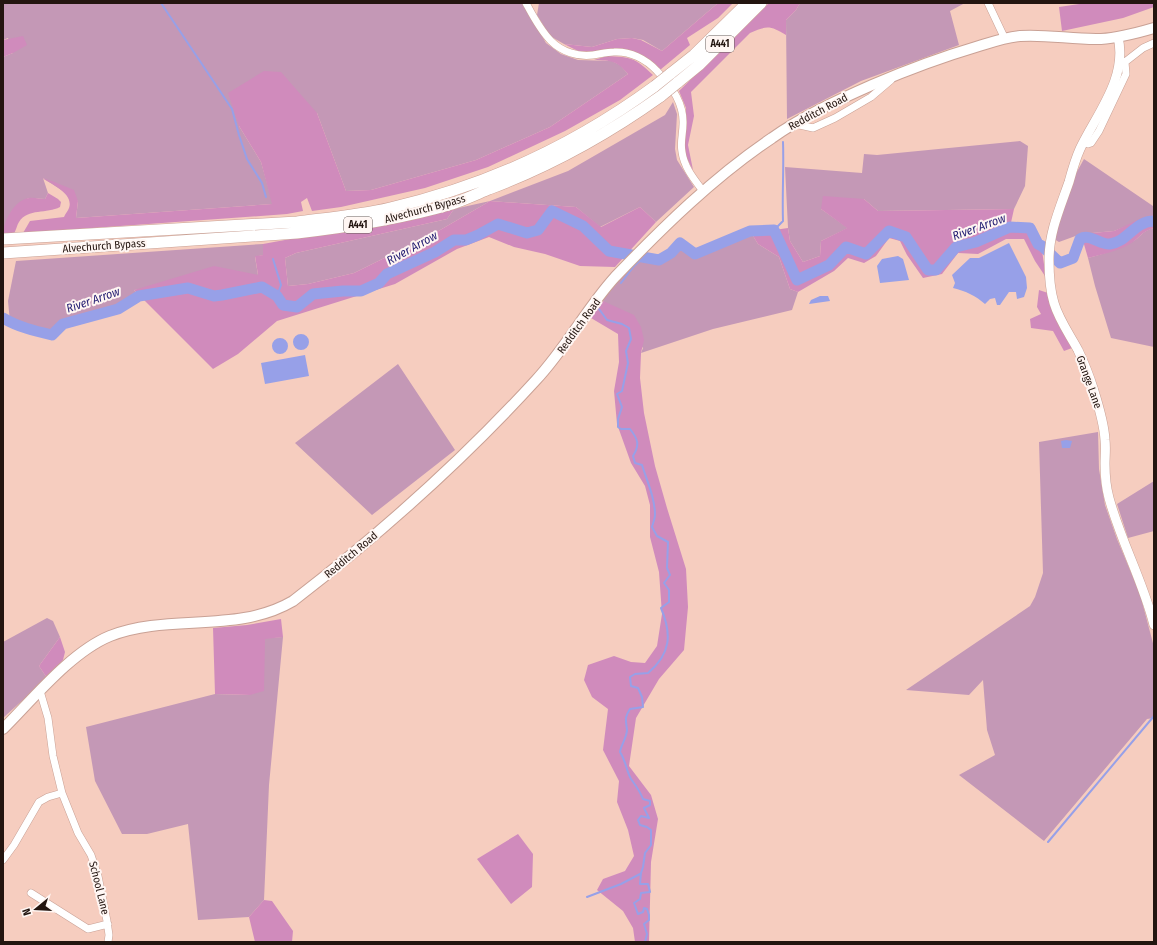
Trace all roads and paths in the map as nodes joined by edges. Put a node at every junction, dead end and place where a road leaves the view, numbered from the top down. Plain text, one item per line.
1 (526, 3) edge
2 (747, 3) edge
3 (761, 3) edge
4 (988, 3) edge
5 (1154, 28) edge
6 (1118, 37) junction
7 (1004, 39) junction
8 (1154, 43) edge
9 (1122, 61) junction
10 (898, 74) junction
11 (794, 124) junction
12 (703, 191) junction
13 (3, 239) edge
14 (3, 253) edge
15 (1154, 625) edge
16 (40, 691) junction
17 (3, 729) edge
18 (62, 793) junction
19 (3, 860) edge
20 (31, 893) dead end
21 (108, 924) junction
22 (108, 942) edge

1 - 12 street
2 - 13 highway, Alvechurch Bypass / A441, bridge
3 - 14 highway, Alvechurch Bypass / A441, bridge
4 - 7 street
5 - 6 main road, Redditch Road
6 - 7 main road, Redditch Road
6 - 9 street, Grange Lane
7 - 10 main road, Redditch Road
8 - 9 street
9 - 15 street, Grange Lane
10 - 11 main road, Redditch Road
10 - 11 street
11 - 12 main road, Redditch Road
12 - 16 main road, Redditch Road
16 - 17 main road, Redditch Road
16 - 18 street, School Lane
18 - 19 street
18 - 21 street, School Lane
20 - 21 street
21 - 22 street, School Lane

